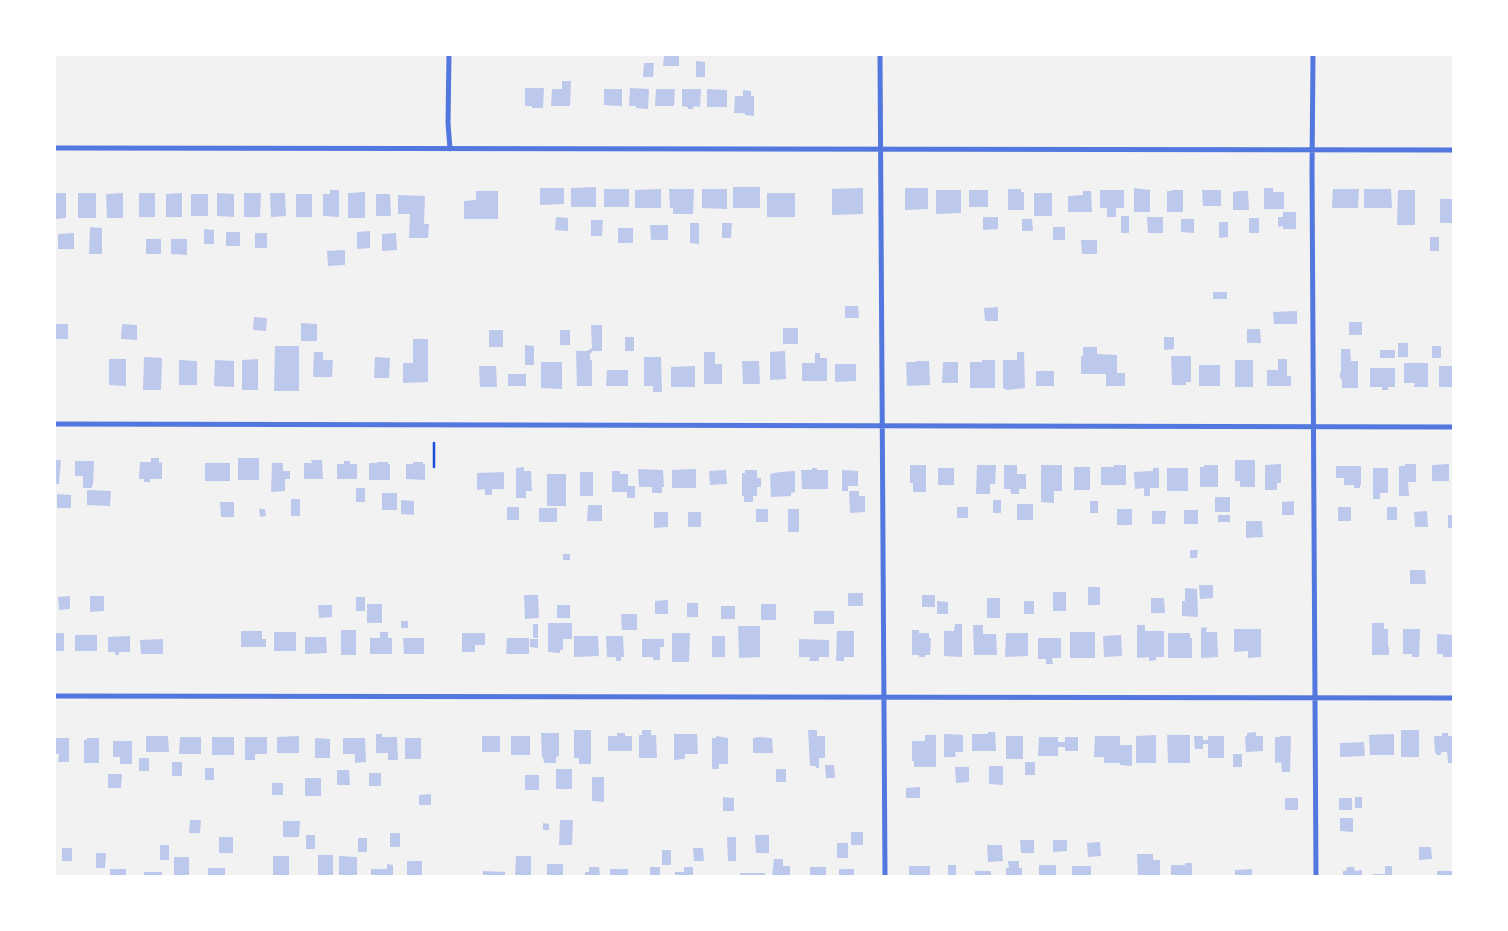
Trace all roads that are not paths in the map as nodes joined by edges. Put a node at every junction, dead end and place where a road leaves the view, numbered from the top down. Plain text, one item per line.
1 (449, 55) edge
2 (880, 55) edge
3 (1313, 55) edge
4 (55, 148) edge
5 (450, 149) junction
6 (880, 149) junction
7 (1312, 150) junction
8 (1453, 150) edge
9 (55, 424) edge
10 (881, 427) junction
11 (1313, 427) junction
12 (1453, 427) edge
13 (55, 696) edge
14 (883, 698) junction
15 (1315, 698) junction
16 (1453, 698) edge
17 (885, 876) edge
18 (1316, 876) edge

1 - 5 street
2 - 6 street
3 - 7 street
4 - 5 street
5 - 6 street
6 - 7 street
6 - 10 street
7 - 8 street
7 - 11 street
9 - 10 street
10 - 11 street
10 - 14 street
11 - 12 street
11 - 15 street
13 - 14 street
14 - 15 street
14 - 17 street
15 - 16 street
15 - 18 street

